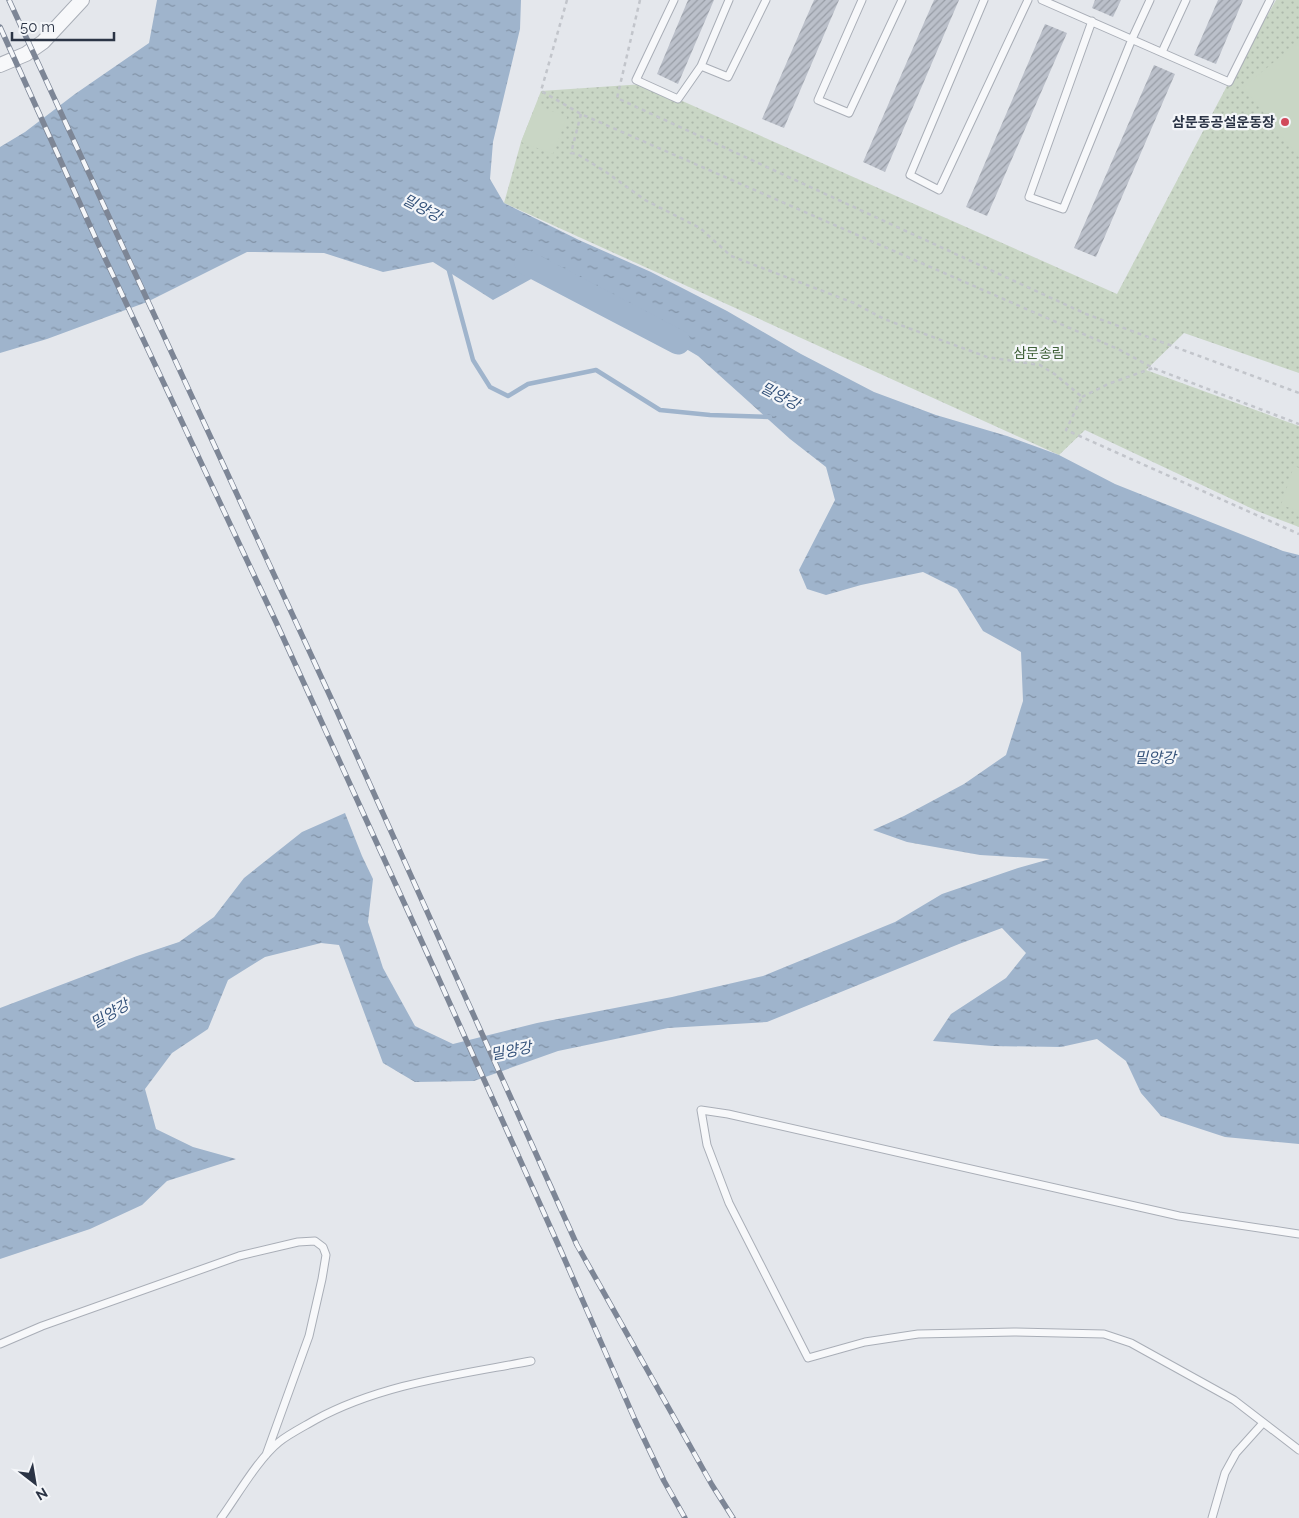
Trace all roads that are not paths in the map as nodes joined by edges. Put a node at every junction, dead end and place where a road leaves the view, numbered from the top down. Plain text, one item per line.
1 (82, 0) edge
2 (674, 0) edge
3 (729, 0) edge
4 (766, 0) edge
5 (862, 0) edge
6 (902, 0) edge
7 (984, 0) edge
8 (1028, 0) edge
9 (1042, 0) edge
10 (1150, 0) edge
11 (1186, 0) edge
12 (1270, 0) edge
13 (1092, 20) junction
14 (1132, 39) junction
15 (1162, 52) junction
16 (0, 65) edge
17 (701, 66) junction
18 (1298, 1234) edge
19 (0, 1344) edge
20 (531, 1361) dead end
21 (1263, 1423) junction
22 (1299, 1450) edge
23 (266, 1455) junction
24 (221, 1518) edge
25 (1212, 1518) edge

1 - 16 street
2 - 17 lane
3 - 17 lane
4 - 17 lane
5 - 6 lane
7 - 8 lane
9 - 13 lane
10 - 14 lane
11 - 15 lane
12 - 15 lane
13 - 14 lane
13 - 14 lane
14 - 15 lane
18 - 21 lane
19 - 23 lane
20 - 23 lane
21 - 22 lane
21 - 25 lane
23 - 24 lane

